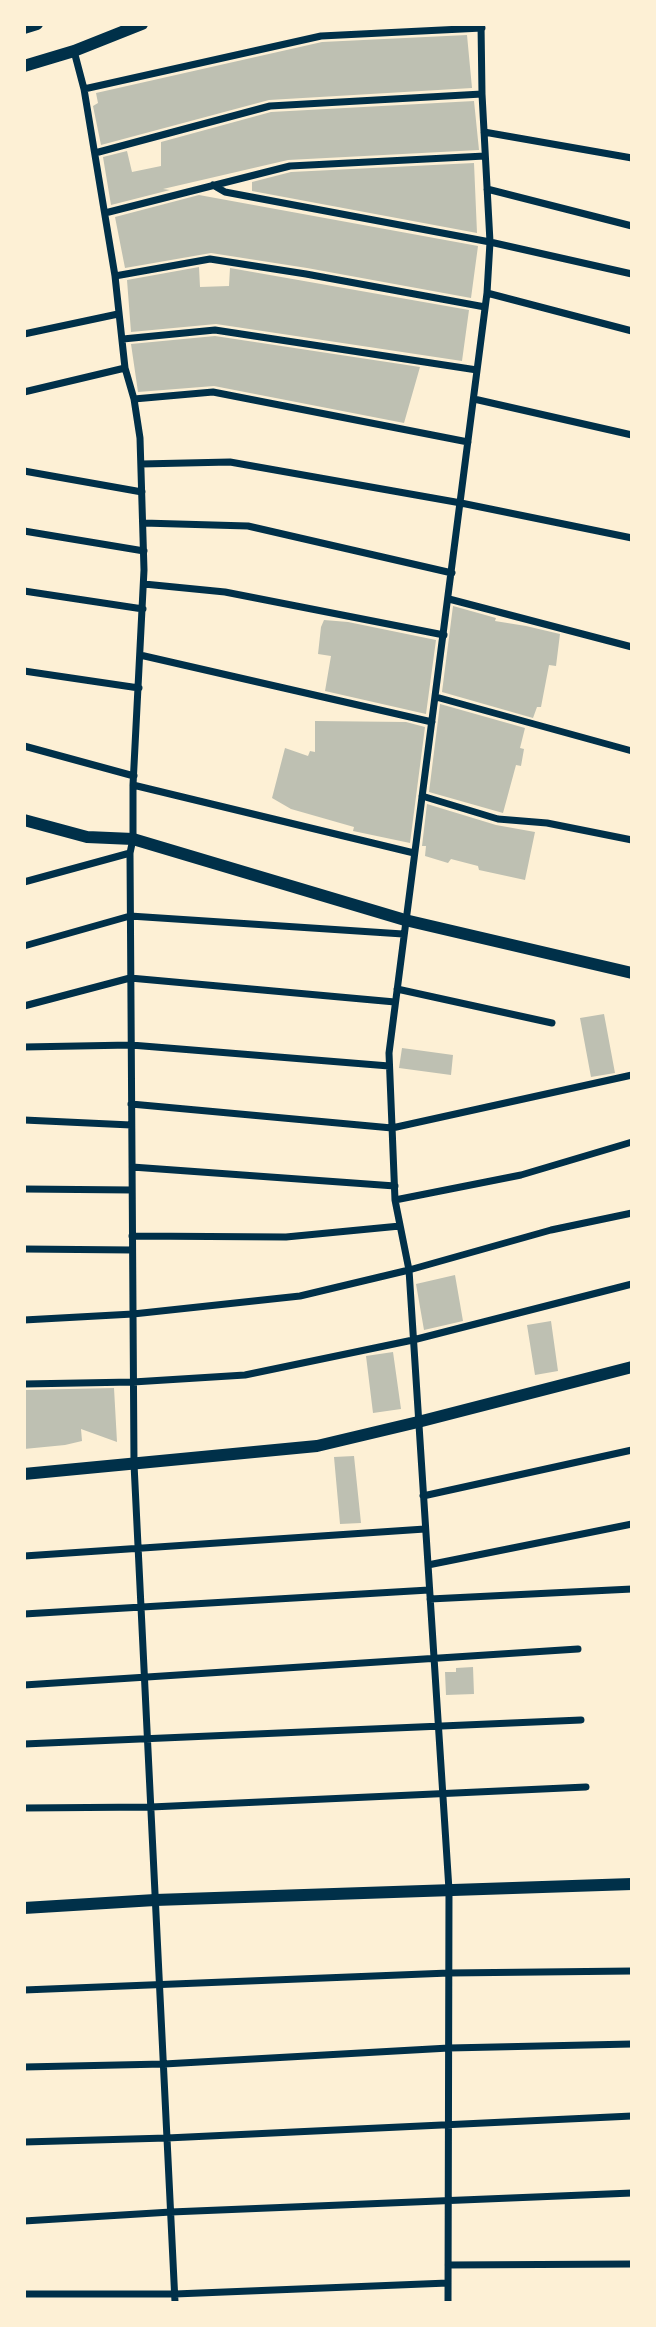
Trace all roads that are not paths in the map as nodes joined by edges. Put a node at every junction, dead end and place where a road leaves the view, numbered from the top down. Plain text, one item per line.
1 (37, 24) edge
2 (142, 24) edge
3 (481, 26) edge
4 (24, 27) edge
5 (74, 51) junction
6 (24, 66) edge
7 (85, 89) junction
8 (481, 94) junction
9 (484, 132) junction
10 (95, 153) junction
11 (485, 156) junction
12 (632, 158) edge
13 (213, 185) junction
14 (487, 190) junction
15 (105, 213) junction
16 (632, 226) edge
17 (489, 242) junction
18 (632, 274) edge
19 (115, 276) junction
20 (487, 293) junction
21 (485, 307) junction
22 (118, 314) junction
23 (632, 331) edge
24 (24, 334) edge
25 (123, 340) junction
26 (125, 369) junction
27 (477, 370) junction
28 (24, 392) edge
29 (134, 399) junction
30 (474, 399) junction
31 (632, 435) edge
32 (468, 442) junction
33 (141, 464) junction
34 (24, 471) edge
35 (142, 492) junction
36 (461, 503) junction
37 (143, 523) junction
38 (24, 531) edge
39 (632, 538) edge
40 (144, 551) junction
41 (452, 573) junction
42 (144, 584) junction
43 (24, 591) edge
44 (449, 599) junction
45 (143, 609) junction
46 (444, 635) junction
47 (632, 647) edge
48 (140, 655) junction
49 (24, 671) edge
50 (139, 688) junction
51 (436, 697) junction
52 (432, 722) junction
53 (24, 746) edge
54 (632, 751) edge
55 (134, 776) junction
56 (134, 785) junction
57 (422, 796) junction
58 (24, 820) edge
59 (133, 839) junction
60 (632, 840) edge
61 (130, 853) junction
62 (414, 853) junction
63 (24, 882) edge
64 (130, 916) junction
65 (404, 927) junction
66 (24, 946) edge
67 (632, 973) edge
68 (130, 978) junction
69 (397, 989) junction
70 (395, 1002) junction
71 (24, 1006) edge
72 (552, 1023) dead end
73 (131, 1045) junction
74 (24, 1047) edge
75 (390, 1066) junction
76 (632, 1075) edge
77 (131, 1104) junction
78 (24, 1120) edge
79 (131, 1125) junction
80 (392, 1128) junction
81 (632, 1142) edge
82 (132, 1167) junction
83 (395, 1186) junction
84 (24, 1189) edge
85 (132, 1190) junction
86 (395, 1200) junction
87 (632, 1213) edge
88 (400, 1226) junction
89 (132, 1236) junction
90 (24, 1249) edge
91 (132, 1250) junction
92 (409, 1270) junction
93 (632, 1284) edge
94 (133, 1314) junction
95 (24, 1320) edge
96 (413, 1340) junction
97 (632, 1367) edge
98 (134, 1382) junction
99 (24, 1384) edge
100 (418, 1422) junction
101 (632, 1450) edge
102 (134, 1464) junction
103 (24, 1474) edge
104 (423, 1496) junction
105 (632, 1524) edge
106 (425, 1529) junction
107 (138, 1548) junction
108 (24, 1556) edge
109 (428, 1565) junction
110 (632, 1589) edge
111 (429, 1590) junction
112 (430, 1599) junction
113 (141, 1608) junction
114 (24, 1614) edge
115 (578, 1649) dead end
116 (434, 1658) junction
117 (144, 1676) junction
118 (24, 1685) edge
119 (581, 1720) dead end
120 (439, 1726) junction
121 (147, 1740) junction
122 (24, 1744) edge
123 (586, 1787) dead end
124 (443, 1792) junction
125 (151, 1807) junction
126 (24, 1808) edge
127 (632, 1884) edge
128 (449, 1890) junction
129 (155, 1900) junction
130 (24, 1908) edge
131 (632, 1971) edge
132 (449, 1973) junction
133 (160, 1986) junction
134 (24, 1990) edge
135 (632, 2044) edge
136 (449, 2048) junction
137 (164, 2064) junction
138 (24, 2067) edge
139 (632, 2116) edge
140 (449, 2124) junction
141 (167, 2138) junction
142 (24, 2141) edge
143 (632, 2193) edge
144 (449, 2200) junction
145 (171, 2212) junction
146 (24, 2221) edge
147 (632, 2264) edge
148 (448, 2265) junction
149 (448, 2283) junction
150 (24, 2294) edge
151 (175, 2298) edge
152 (448, 2302) edge

1 - 4 street
2 - 5 street
3 - 7 street
3 - 8 street
5 - 6 street
5 - 7 street
7 - 10 street
8 - 9 street
8 - 10 street
9 - 11 street
9 - 12 street
10 - 15 street
11 - 13 street
11 - 14 street
13 - 15 street
13 - 17 street
14 - 16 street
14 - 17 street
15 - 19 street
17 - 18 street
17 - 20 street
19 - 21 street
19 - 22 street
20 - 21 street
20 - 23 street
21 - 27 street
22 - 24 street
22 - 25 street
25 - 26 street
25 - 27 street
26 - 28 street
26 - 29 street
27 - 30 street
29 - 32 street
29 - 33 street
30 - 31 street
30 - 32 street
32 - 36 street
33 - 35 street
33 - 36 street
34 - 35 street
35 - 37 street
36 - 39 street
36 - 41 street
37 - 40 street
37 - 41 street
38 - 40 street
40 - 42 street
41 - 44 street
42 - 45 street
42 - 46 street
43 - 45 street
44 - 46 street
44 - 47 street
45 - 48 street
46 - 51 street
48 - 50 street
48 - 52 street
49 - 50 street
50 - 55 street
51 - 52 street
51 - 54 street
52 - 57 street
53 - 55 street
55 - 56 street
56 - 59 street
56 - 62 street
57 - 60 street
57 - 62 street
58 - 59 street
59 - 61 street
59 - 65 street
61 - 63 street
61 - 64 street
62 - 65 street
64 - 65 street
64 - 66 street
64 - 68 street
65 - 67 street
65 - 69 street
68 - 70 street
68 - 71 street
68 - 73 street
69 - 70 street
69 - 72 street
70 - 75 street
73 - 74 street
73 - 75 street
73 - 77 street
75 - 80 street
76 - 80 street
77 - 79 street
77 - 80 street
78 - 79 street
79 - 82 street
80 - 83 street
81 - 86 street
82 - 83 street
82 - 85 street
83 - 86 street
84 - 85 street
85 - 89 street
86 - 88 street
87 - 92 street
88 - 89 street
88 - 92 street
89 - 91 street
90 - 91 street
91 - 94 street
92 - 94 street
92 - 96 street
93 - 96 street
94 - 95 street
94 - 98 street
96 - 98 street
96 - 100 street
97 - 100 street
98 - 99 street
98 - 102 street
100 - 102 street
100 - 104 street
101 - 104 street
102 - 103 street
102 - 107 street
104 - 106 street
105 - 109 street
106 - 107 street
106 - 109 street
107 - 108 street
107 - 113 street
109 - 111 street
110 - 112 street
111 - 112 street
111 - 113 street
112 - 116 street
113 - 114 street
113 - 117 street
115 - 116 street
116 - 117 street
116 - 120 street
117 - 118 street
117 - 121 street
119 - 120 street
120 - 121 street
120 - 124 street
121 - 122 street
121 - 125 street
123 - 124 street
124 - 125 street
124 - 128 street
125 - 126 street
125 - 129 street
127 - 128 street
128 - 129 street
128 - 132 street
129 - 130 street
129 - 133 street
131 - 132 street
132 - 133 street
132 - 136 street
133 - 134 street
133 - 137 street
135 - 136 street
136 - 137 street
136 - 140 street
137 - 138 street
137 - 141 street
139 - 140 street
140 - 141 street
140 - 144 street
141 - 142 street
141 - 145 street
143 - 144 street
144 - 145 street
144 - 148 street
145 - 146 street
145 - 151 street
147 - 148 street
148 - 149 street
149 - 151 street
149 - 152 street
150 - 151 street

